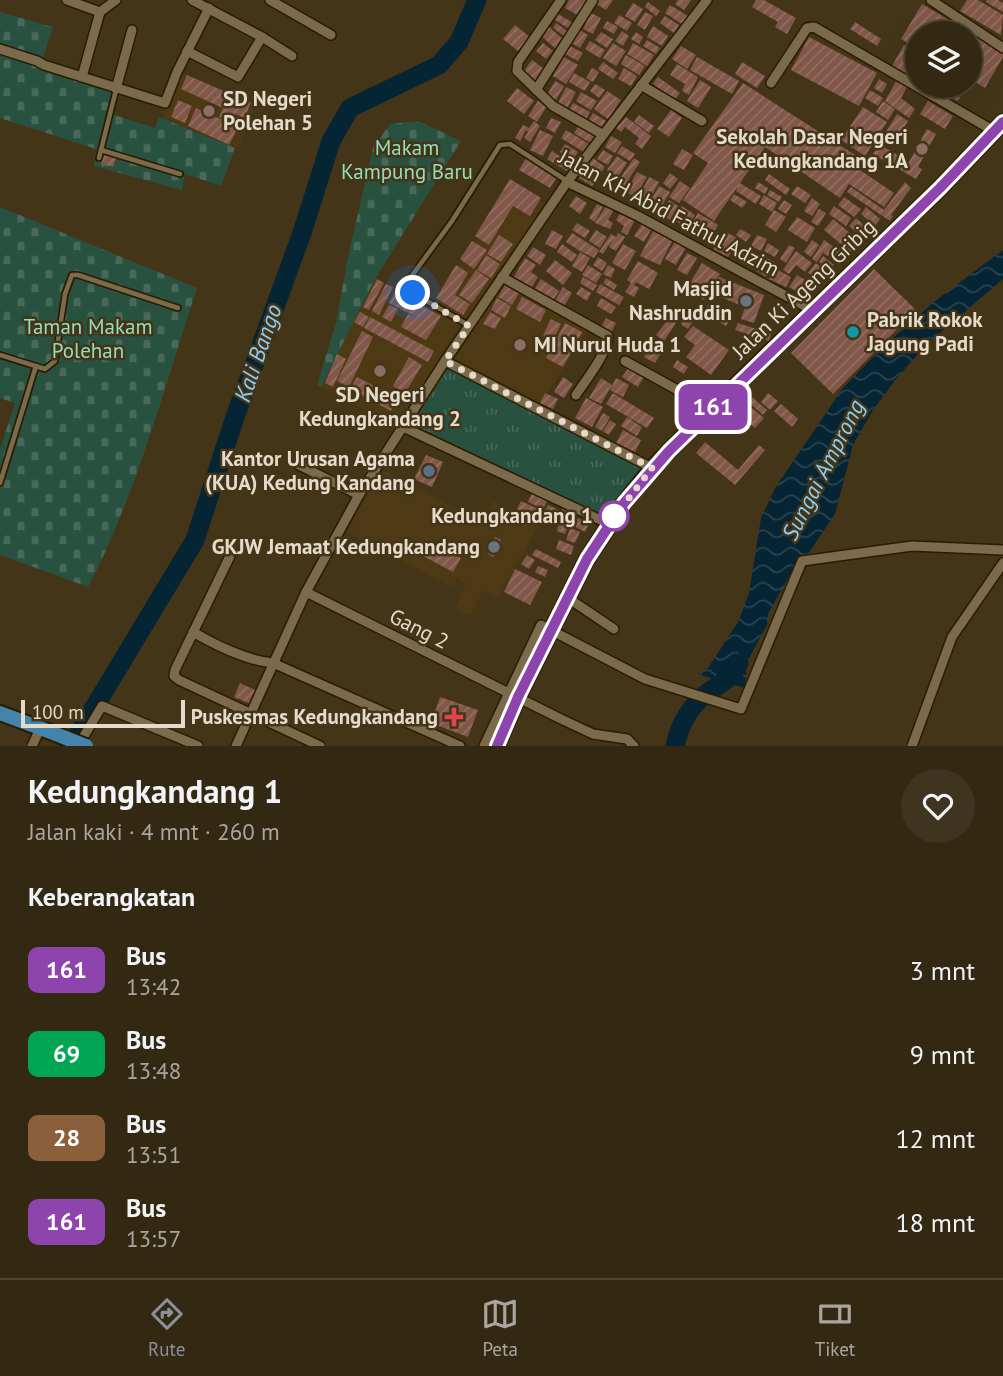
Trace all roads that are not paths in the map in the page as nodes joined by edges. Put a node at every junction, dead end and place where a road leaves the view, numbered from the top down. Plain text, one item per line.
1 (67, 0) edge
2 (116, 0) edge
3 (192, 0) edge
4 (561, 0) edge
5 (593, 0) edge
6 (707, 0) edge
7 (931, 0) edge
8 (276, 2) edge
9 (209, 8) junction
10 (100, 12) junction
11 (132, 30) dead end
12 (331, 35) dead end
13 (262, 37) junction
14 (1003, 48) edge
15 (0, 49) edge
16 (187, 51) junction
17 (292, 56) dead end
18 (82, 77) junction
19 (771, 83) dead end
20 (642, 85) junction
21 (116, 89) junction
22 (536, 90) junction
23 (702, 121) dead end
24 (999, 127) edge
25 (602, 134) junction
26 (101, 150) junction
27 (99, 158) dead end
28 (180, 174) dead end
29 (567, 182) junction
30 (502, 277) junction
31 (178, 308) dead end
32 (812, 310) junction
33 (469, 326) junction
34 (0, 355) edge
35 (445, 361) junction
36 (625, 361) dead end
37 (36, 366) junction
38 (576, 395) dead end
39 (712, 408) junction
40 (403, 427) junction
41 (299, 465) dead end
42 (652, 468) junction
43 (0, 483) edge
44 (359, 495) junction
45 (609, 524) junction
46 (1003, 550) edge
47 (230, 556) dead end
48 (1003, 563) edge
49 (306, 592) junction
50 (568, 598) junction
51 (614, 629) dead end
52 (193, 632) junction
53 (273, 663) junction
54 (518, 697) junction
55 (0, 713) edge
56 (252, 713) junction
57 (44, 730) junction
58 (32, 746) edge
59 (78, 746) edge
60 (86, 746) edge
61 (198, 746) edge
62 (236, 746) edge
63 (320, 746) edge
64 (460, 746) edge
65 (484, 746) edge
66 (497, 746) edge
67 (634, 746) edge
68 (912, 746) edge

1 - 10 street
2 - 10 street
3 - 9 street
4 - 22 street
5 - 22 street
6 - 20 street
7 - 14 street
8 - 12 street
9 - 13 street
9 - 16 street
10 - 18 street
11 - 21 street
13 - 16 street
13 - 17 street
15 - 18 street
16 - 21 street
18 - 21 street
19 - 24 street
20 - 23 street
20 - 25 street
21 - 26 lane
22 - 25 street
24 - 32 main road, Jalan Ki Ageng Gribig
25 - 29 street
26 - 27 lane
26 - 28 lane
29 - 30 street
29 - 32 street, Jalan KH Abid Fathul Adzim
29 - 33 lane, Jalan KH Abid Fathul Adzim
30 - 33 street
30 - 38 street
31 - 37 lane
32 - 39 main road, Jalan Ki Ageng Gribig
33 - 35 street
34 - 37 lane
35 - 40 street
35 - 42 street
36 - 39 street
37 - 43 lane
39 - 42 main road, Jalan Ki Ageng Gribig
40 - 44 street
40 - 45 street
41 - 44 street
42 - 45 main road, Jalan Ki Ageng Gribig
44 - 49 street
45 - 50 main road, Jalan Ki Ageng Gribig
46 - 65 street
47 - 52 street
48 - 68 street
49 - 53 street
49 - 54 street, Gang 2
50 - 51 street
50 - 54 main road, Jalan Ki Ageng Gribig
52 - 53 street
52 - 56 street
53 - 56 street
53 - 64 street
54 - 66 main road, Jalan Ki Ageng Gribig
54 - 67 street, Gang 2
55 - 57 main road
56 - 62 street
56 - 63 street
57 - 58 street
57 - 60 main road, bridge
59 - 61 street

